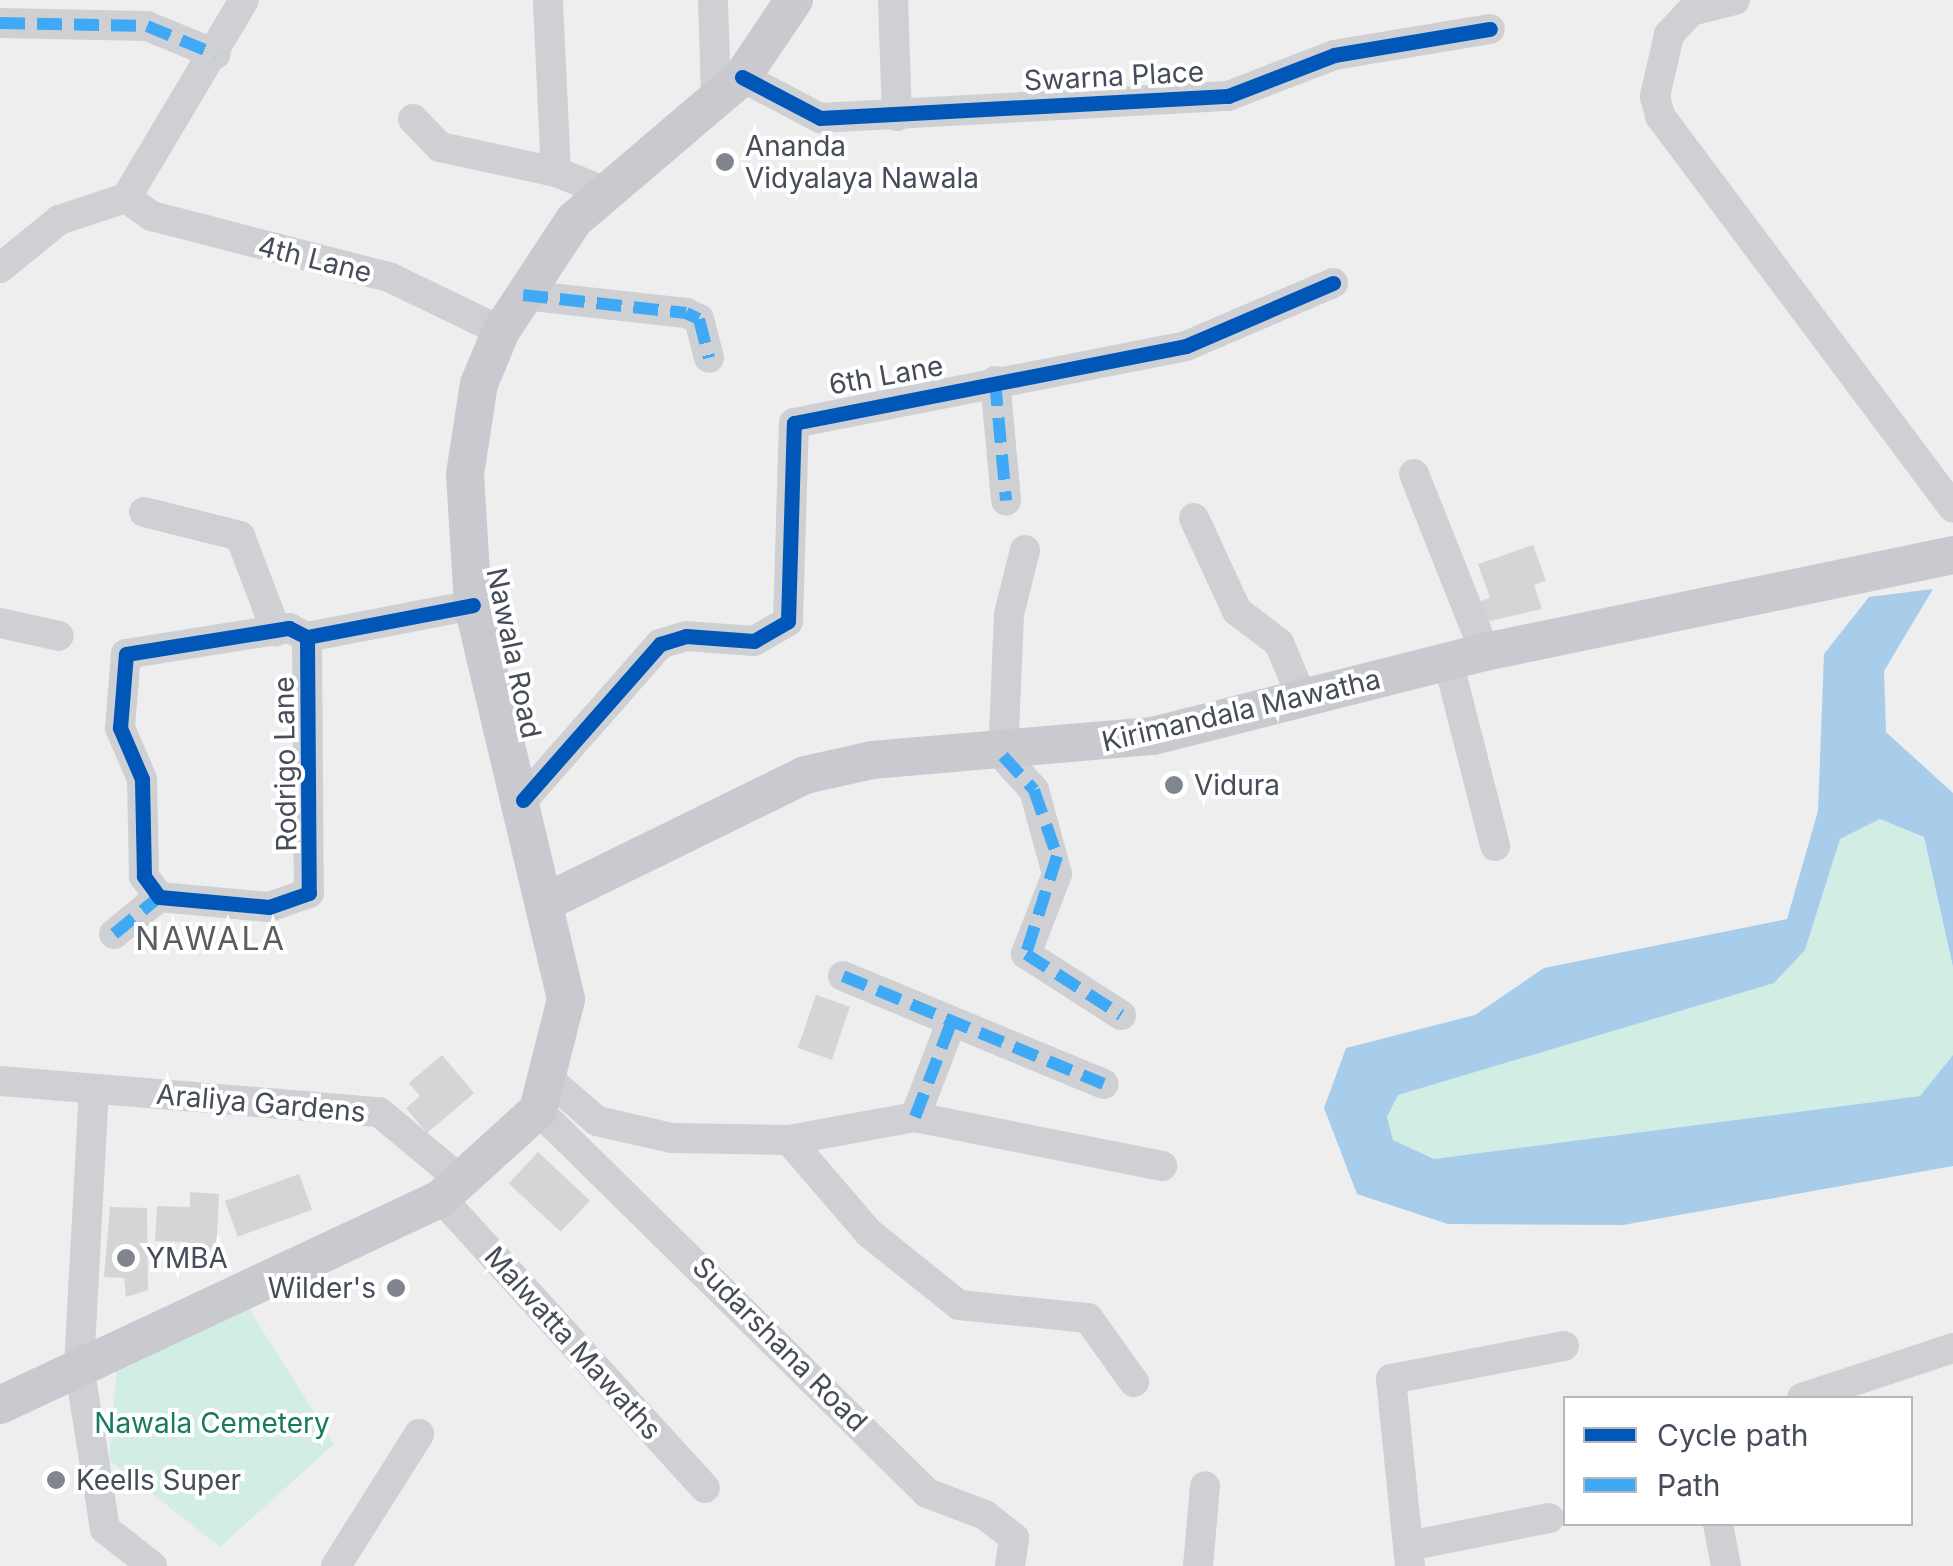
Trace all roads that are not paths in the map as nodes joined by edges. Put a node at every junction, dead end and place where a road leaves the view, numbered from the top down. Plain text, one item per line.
1 (244, 0) edge
2 (712, 0) edge
3 (794, 0) edge
4 (893, 0) edge
5 (1735, 0) edge
6 (548, 4) dead end
7 (0, 24) edge
8 (1490, 29) dead end
9 (215, 54) junction
10 (729, 88) junction
11 (897, 116) junction
12 (413, 118) dead end
13 (556, 172) junction
14 (604, 191) junction
15 (126, 198) junction
16 (0, 268) edge
17 (1333, 283) dead end
18 (524, 295) junction
19 (501, 330) junction
20 (709, 358) dead end
21 (995, 380) junction
22 (1414, 474) dead end
23 (1006, 500) dead end
24 (1953, 507) edge
25 (144, 512) dead end
26 (1194, 518) dead end
27 (1025, 550) dead end
28 (1953, 555) edge
29 (473, 604) junction
30 (0, 623) edge
31 (276, 631) junction
32 (59, 636) dead end
33 (307, 637) junction
34 (1485, 652) junction
35 (1448, 661) junction
36 (1302, 698) junction
37 (1003, 756) junction
38 (523, 800) junction
39 (1495, 846) dead end
40 (159, 897) junction
41 (548, 901) junction
42 (114, 934) dead end
43 (843, 976) dead end
44 (1121, 1014) dead end
45 (950, 1026) junction
46 (0, 1081) edge
47 (1104, 1084) dead end
48 (94, 1089) junction
49 (545, 1095) junction
50 (915, 1117) junction
51 (788, 1140) junction
52 (1162, 1166) dead end
53 (452, 1190) junction
54 (1564, 1346) dead end
55 (1953, 1348) edge
56 (79, 1365) junction
57 (1134, 1382) dead end
58 (1808, 1396) edge
59 (0, 1405) edge
60 (419, 1434) dead end
61 (1205, 1486) dead end
62 (704, 1488) dead end
63 (1550, 1518) dead end
64 (1718, 1526) edge
65 (1409, 1556) edge
66 (152, 1566) edge
67 (336, 1566) edge
68 (1010, 1566) edge
69 (1198, 1566) edge
70 (1726, 1566) edge

1 - 9 street
2 - 10 street
3 - 10 main road, Nawala Road
4 - 11 street
5 - 24 street
6 - 13 street
7 - 9 street
8 - 11 street, Swarna Place
9 - 15 street
10 - 11 street, Swarna Place
10 - 14 main road, Nawala Road
12 - 13 street
13 - 14 street
14 - 18 main road, Nawala Road
15 - 16 street
15 - 19 street, 4th Lane
17 - 21 street, 6th Lane
18 - 19 main road, Nawala Road
18 - 20 street
19 - 29 main road, Nawala Road
21 - 23 street
21 - 38 street, 6th Lane
22 - 34 street
25 - 31 street
26 - 36 street
27 - 37 street
28 - 34 main road, Kirimandala Mawatha
29 - 33 street, Rodrigo Lane
29 - 38 main road, Nawala Road
30 - 32 street
31 - 33 street, Rodrigo Lane
31 - 40 street, Rodrigo Lane
33 - 40 street, Rodrigo Lane
34 - 35 main road, Kirimandala Mawatha
35 - 36 main road, Kirimandala Mawatha
35 - 39 street
36 - 37 main road, Kirimandala Mawatha
37 - 41 main road, Kirimandala Mawatha
37 - 44 street
38 - 41 main road, Nawala Road
40 - 42 street
41 - 49 main road, Nawala Road
43 - 45 street
45 - 47 street
45 - 50 street
46 - 48 street, Araliya Gardens
48 - 53 street, Araliya Gardens
48 - 56 street
49 - 51 street
49 - 53 main road
49 - 68 street, Sudarshana Road
50 - 51 street
50 - 52 street
51 - 57 street
53 - 56 main road
53 - 62 street, Malwatta Mawaths
54 - 65 street
55 - 58 street
56 - 59 main road
56 - 66 street
60 - 67 street
61 - 69 street
63 - 65 street
64 - 70 street

